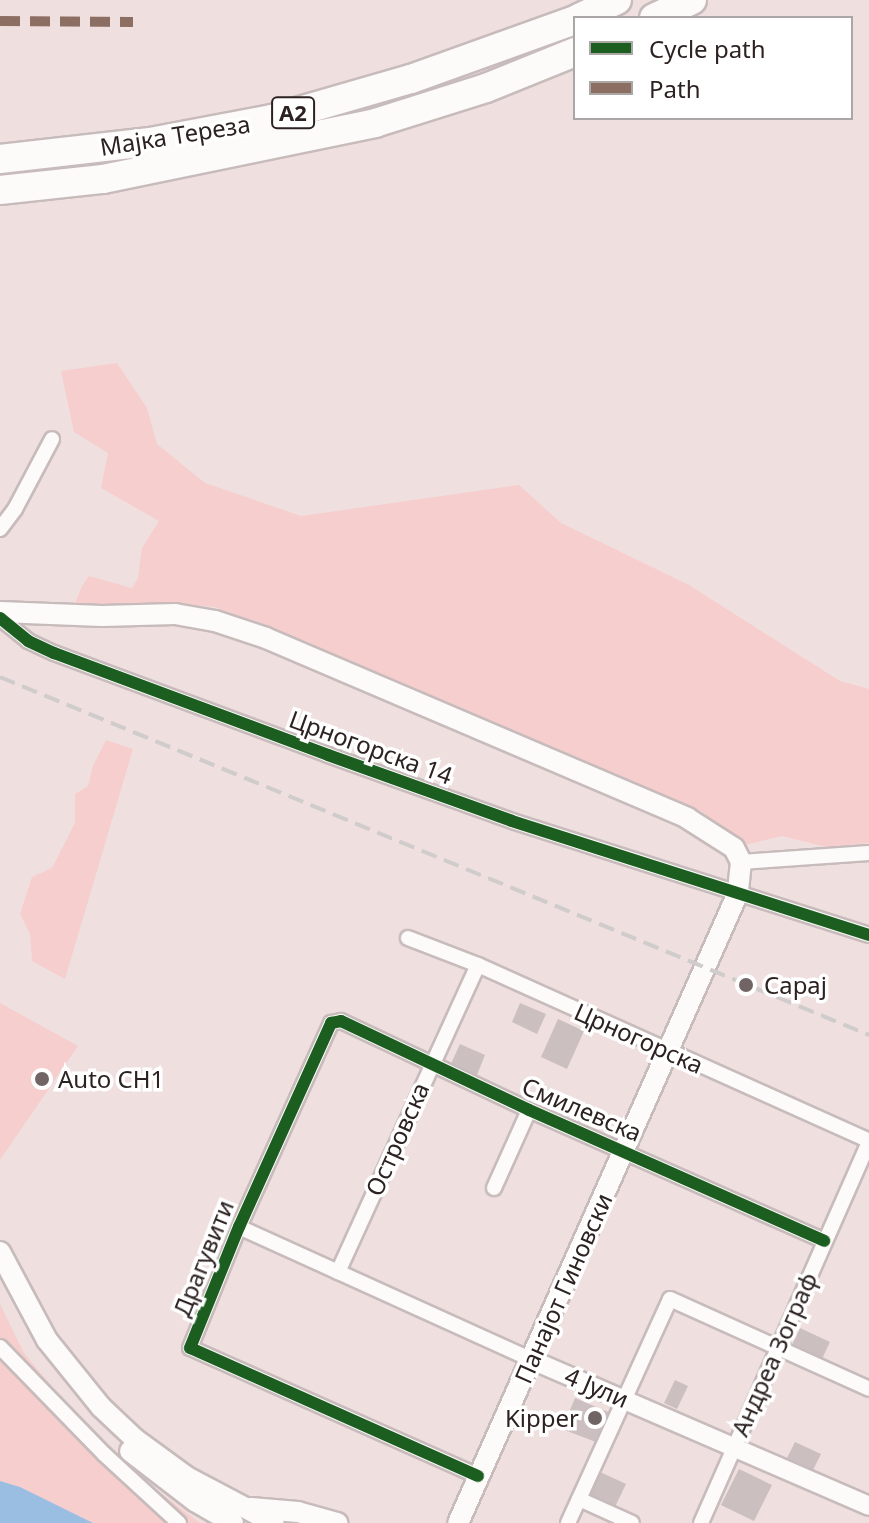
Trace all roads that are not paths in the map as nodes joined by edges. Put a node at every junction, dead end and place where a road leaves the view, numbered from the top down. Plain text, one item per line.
1 (617, 0) edge
2 (692, 0) edge
3 (583, 16) edge
4 (658, 16) edge
5 (573, 20) edge
6 (573, 53) edge
7 (0, 159) edge
8 (0, 190) edge
9 (52, 439) dead end
10 (2, 524) edge
11 (0, 612) edge
12 (0, 618) edge
13 (869, 853) edge
14 (741, 862) junction
15 (738, 893) junction
16 (869, 935) edge
17 (408, 938) dead end
18 (478, 965) junction
19 (328, 1030) joint
20 (668, 1052) junction
21 (431, 1064) junction
22 (529, 1110) junction
23 (869, 1141) edge
24 (623, 1150) junction
25 (494, 1188) dead end
26 (239, 1227) junction
27 (824, 1241) junction
28 (0, 1252) edge
29 (338, 1272) junction
30 (0, 1282) edge
31 (777, 1346) junction
32 (0, 1347) edge
33 (532, 1360) junction
34 (869, 1389) edge
35 (626, 1400) junction
36 (734, 1446) junction
37 (478, 1476) junction
38 (579, 1499) junction
39 (869, 1506) edge
40 (234, 1519) edge
41 (179, 1523) edge
42 (274, 1523) edge
43 (337, 1523) edge
44 (458, 1523) edge
45 (568, 1523) edge
46 (632, 1523) edge
47 (701, 1523) edge

1 - 3 highway, Мајка Тереза / A2
2 - 4 highway
5 - 7 highway, Мајка Тереза / A2
6 - 8 highway, Мајка Тереза / A2
9 - 10 street
11 - 14 main road
12 - 15 street, Црногорска 14
13 - 14 street
14 - 15 main road, Панајот Гиновски
15 - 16 street, Црногорска 14
15 - 20 main road, Панајот Гиновски
17 - 18 street, Црногорска
18 - 20 street, Црногорска
18 - 21 street, Островска
19 - 21 street, Смилевска
19 - 26 street, Драгувити
20 - 23 street, Црногорска
20 - 24 main road, Панајот Гиновски
21 - 22 street, Смилевска
21 - 29 street, Островска
22 - 24 street, Смилевска
22 - 25 street
23 - 27 street, Андреа Зограф
24 - 27 street, Смилевска
24 - 33 main road, Панајот Гиновски
26 - 29 street, 4 Јули
26 - 37 street, Драгувити
27 - 31 street, Андреа Зограф
28 - 40 main road
29 - 33 street, 4 Јули
30 - 40 main road
31 - 34 street
31 - 35 street
31 - 36 street, Андреа Зограф
32 - 41 street
33 - 35 street, 4 Јули
33 - 37 main road, Панајот Гиновски
35 - 36 street, 4 Јули
35 - 38 street
36 - 39 street, 4 Јули
36 - 47 street, Андреа Зограф
37 - 44 main road, Панајот Гиновски
38 - 45 street
38 - 46 street
40 - 42 main road
40 - 43 main road

